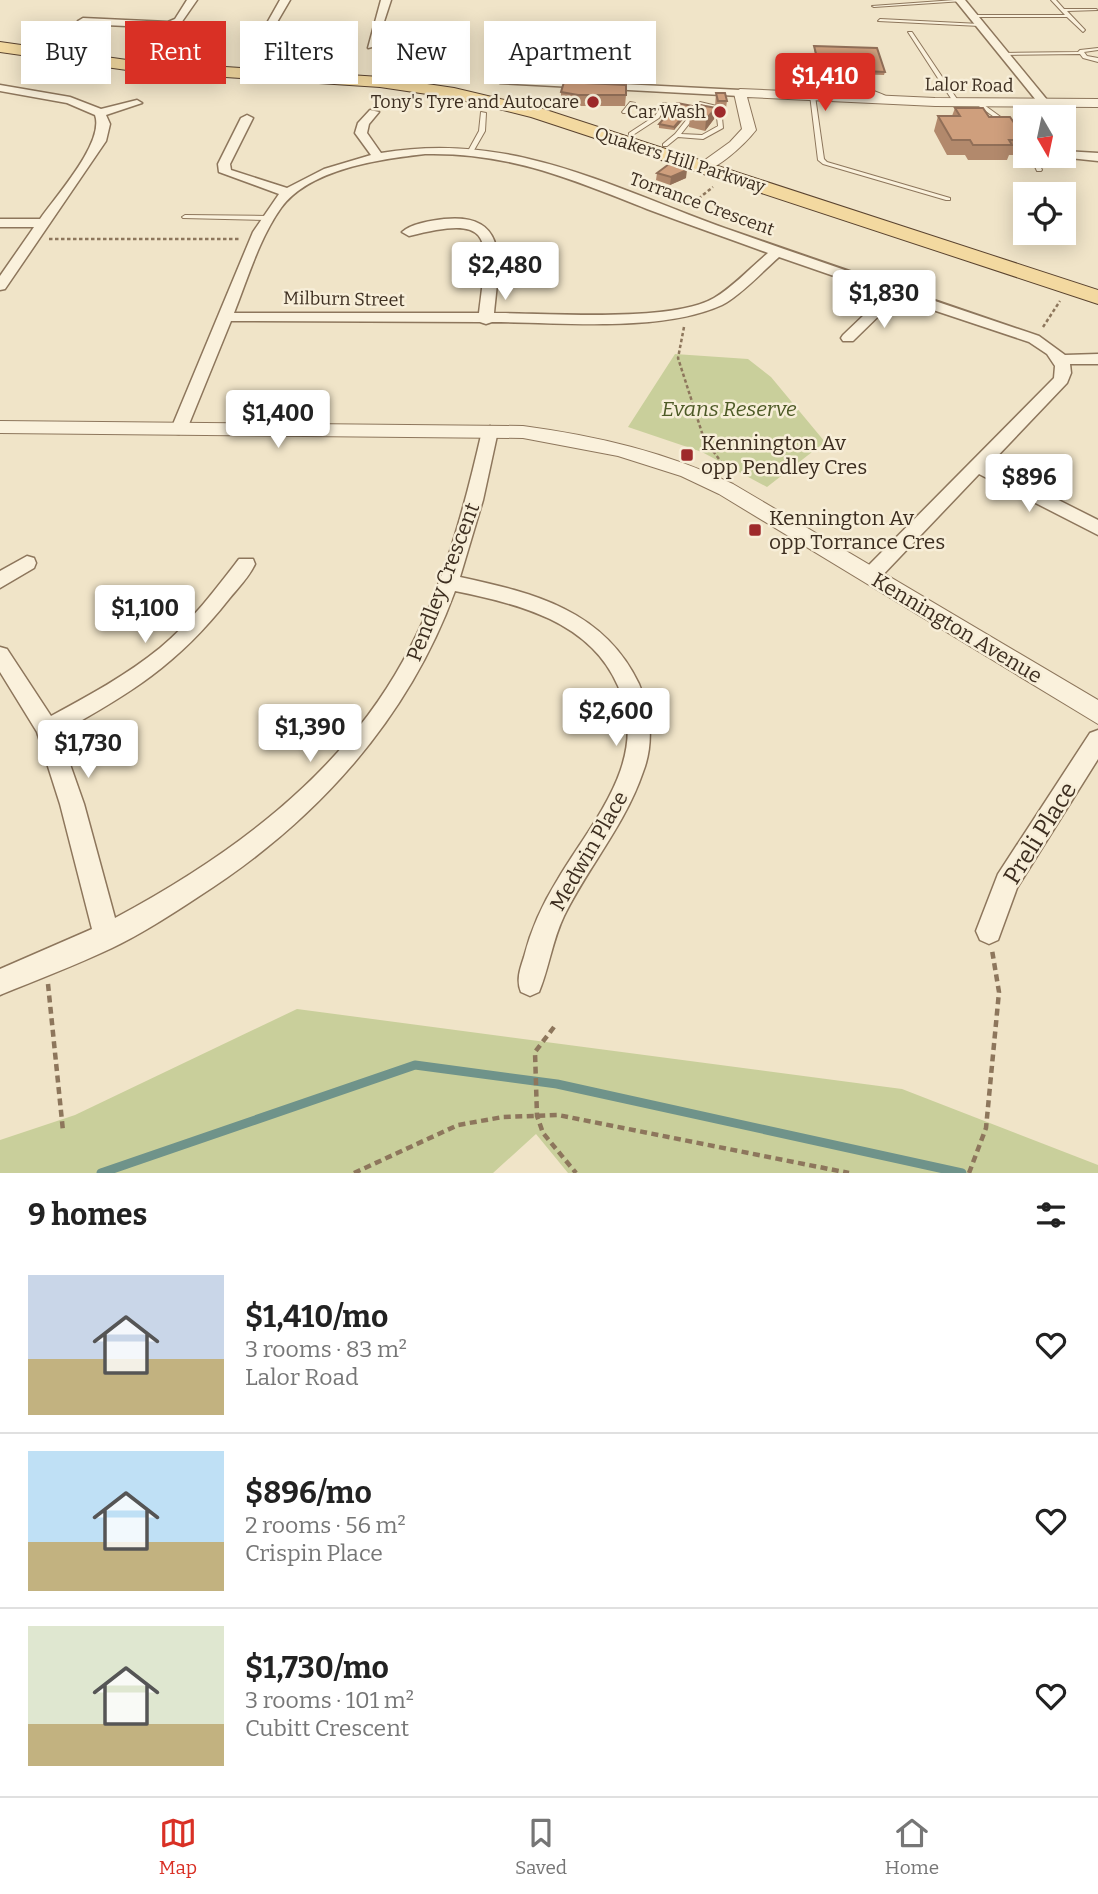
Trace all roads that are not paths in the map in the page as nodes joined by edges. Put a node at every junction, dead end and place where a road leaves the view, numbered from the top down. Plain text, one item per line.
1 (192, 0) edge
2 (285, 0) edge
3 (386, 0) edge
4 (1053, 0) edge
5 (1085, 0) edge
6 (961, 1) edge
7 (874, 6) dead end
8 (1063, 10) junction
9 (1097, 11) edge
10 (1069, 16) junction
11 (880, 20) dead end
12 (976, 20) junction
13 (273, 21) edge
14 (111, 22) edge
15 (1083, 31) dead end
16 (910, 33) dead end
17 (0, 40) edge
18 (371, 46) dead end
19 (0, 47) edge
20 (1098, 49) edge
21 (1080, 53) junction
22 (1004, 54) junction
23 (1098, 60) edge
24 (542, 84) edge
25 (0, 88) edge
26 (740, 93) junction
27 (791, 95) junction
28 (812, 96) junction
29 (702, 97) junction
30 (890, 100) junction
31 (956, 102) junction
32 (137, 103) dead end
33 (632, 103) dead end
34 (978, 103) junction
35 (1044, 103) junction
36 (1098, 103) edge
37 (665, 104) dead end
38 (374, 112) dead end
39 (625, 112) edge
40 (100, 113) junction
41 (483, 113) dead end
42 (247, 118) dead end
43 (1013, 127) edge
44 (631, 134) junction
45 (671, 140) junction
46 (471, 151) junction
47 (1076, 156) edge
48 (378, 157) junction
49 (1098, 157) edge
50 (709, 164) junction
51 (288, 193) junction
52 (948, 199) dead end
53 (185, 217) dead end
54 (268, 218) junction
55 (0, 223) edge
56 (43, 223) junction
57 (409, 232) dead end
58 (777, 252) junction
59 (1098, 285) edge
60 (0, 286) edge
61 (894, 293) junction
62 (1098, 297) edge
63 (226, 317) junction
64 (486, 320) junction
65 (848, 338) dead end
66 (1098, 359) edge
67 (1062, 360) junction
68 (0, 427) edge
69 (179, 429) junction
70 (490, 431) junction
71 (977, 466) junction
72 (1098, 528) edge
73 (27, 563) dead end
74 (246, 564) dead end
75 (870, 575) junction
76 (0, 581) edge
77 (448, 582) junction
78 (0, 655) edge
79 (1098, 713) edge
80 (47, 729) junction
81 (1098, 740) edge
82 (989, 931) road end
83 (107, 937) junction
84 (0, 982) edge
85 (530, 984) dead end

1 - 14 street
2 - 13 street
3 - 18 street
4 - 8 lane
5 - 9 lane
6 - 7 lane
6 - 12 street
8 - 9 lane
8 - 10 lane
10 - 12 lane
10 - 15 lane
11 - 12 lane
12 - 22 street
16 - 31 lane
17 - 44 main road, Quakers Hill Parkway
19 - 50 main road, Quakers Hill Parkway
20 - 21 lane
21 - 22 lane
21 - 23 lane
22 - 35 street
24 - 29 street, Lalor Road
25 - 40 street
26 - 27 street, Lalor Road
26 - 29 street, Lalor Road
26 - 50 street
27 - 28 street, Lalor Road
27 - 30 lane
28 - 30 street, Lalor Road
28 - 52 lane
29 - 45 lane
29 - 45 lane
30 - 31 street, Lalor Road
31 - 34 street, Lalor Road
32 - 40 street
33 - 39 lane
34 - 35 street, Lalor Road
34 - 43 lane
35 - 36 street, Lalor Road
37 - 44 lane
38 - 48 street
40 - 56 street
41 - 46 lane
42 - 51 street
44 - 45 main road, Quakers Hill Parkway
45 - 50 main road, Quakers Hill Parkway
46 - 48 street, Torrance Crescent
46 - 58 street, Torrance Crescent
47 - 49 street
48 - 51 street, Torrance Crescent
50 - 59 main road, Quakers Hill Parkway
50 - 62 main road, Quakers Hill Parkway
51 - 54 street, Torrance Crescent
53 - 54 lane
54 - 63 street, Torrance Crescent
55 - 56 street
56 - 60 street
57 - 64 street
58 - 61 street, Torrance Crescent
58 - 64 street, Milburn Street
61 - 65 street
61 - 67 street, Torrance Crescent
63 - 64 street, Milburn Street
63 - 69 street, Torrance Crescent
66 - 67 street
67 - 71 street
68 - 69 street, Kennington Avenue
69 - 70 street, Kennington Avenue
70 - 75 street, Kennington Avenue
70 - 77 street, Pendley Crescent
71 - 72 street
71 - 75 street
73 - 76 street
74 - 80 street
75 - 79 street, Kennington Avenue
77 - 83 street, Pendley Crescent
77 - 85 street, Medwin Place
78 - 80 street
80 - 83 street
81 - 82 street, Preli Place
83 - 84 street, Pendley Crescent

